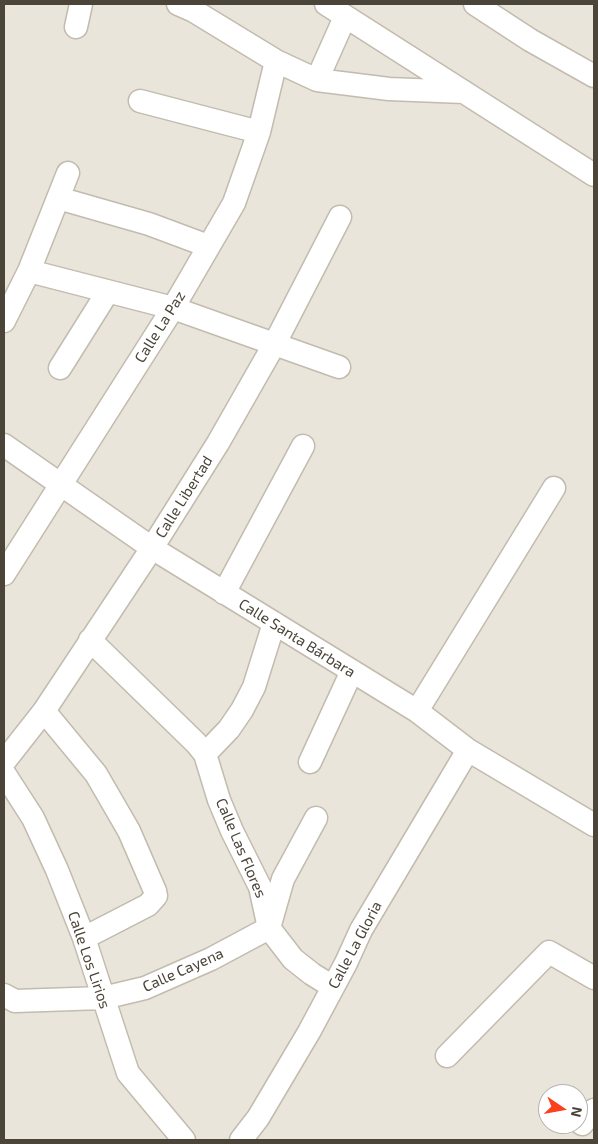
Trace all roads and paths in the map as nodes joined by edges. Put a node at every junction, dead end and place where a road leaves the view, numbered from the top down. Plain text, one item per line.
1 (81, 4) edge
2 (326, 4) edge
3 (475, 4) edge
4 (190, 6) edge
5 (345, 17) junction
6 (76, 27) dead end
7 (276, 61) junction
8 (594, 76) edge
9 (317, 80) junction
10 (466, 92) junction
11 (140, 101) dead end
12 (258, 132) junction
13 (68, 173) dead end
14 (594, 175) edge
15 (58, 198) junction
16 (340, 217) dead end
17 (208, 246) junction
18 (30, 270) junction
19 (107, 292) junction
20 (173, 308) junction
21 (4, 321) edge
22 (275, 343) junction
23 (339, 367) dead end
24 (60, 368) dead end
25 (4, 445) edge
26 (303, 446) dead end
27 (59, 485) junction
28 (554, 488) dead end
29 (152, 548) junction
30 (4, 574) edge
31 (224, 593) junction
32 (274, 623) junction
33 (90, 640) junction
34 (352, 671) junction
35 (44, 711) junction
36 (417, 711) junction
37 (468, 750) junction
38 (205, 754) junction
39 (4, 762) edge
40 (310, 762) dead end
41 (4, 773) edge
42 (316, 818) dead end
43 (594, 825) edge
44 (269, 928) junction
45 (84, 938) junction
46 (594, 978) edge
47 (333, 987) junction
48 (4, 995) edge
49 (102, 998) junction
50 (447, 1056) dead end
51 (184, 1140) edge
52 (241, 1140) edge

1 - 6 street
2 - 5 street
3 - 8 street
4 - 7 street
5 - 9 street
5 - 10 street
7 - 9 street
7 - 12 street, Calle La Paz
9 - 10 street
10 - 14 street
11 - 12 street
12 - 17 street, Calle La Paz
13 - 15 street
15 - 17 street
15 - 18 street
16 - 22 street, Calle Libertad
17 - 20 street, Calle La Paz
18 - 19 street
18 - 21 street
19 - 20 street
19 - 24 street
20 - 22 street
20 - 27 street, Calle La Paz
22 - 23 street
22 - 29 street, Calle Libertad
25 - 27 street, Calle Santa Bárbara
26 - 31 street
27 - 29 street, Calle Santa Bárbara
27 - 30 street, Calle La Paz
28 - 36 street
29 - 31 street, Calle Santa Bárbara
29 - 33 street, Calle Libertad
31 - 32 street, Calle Santa Bárbara
32 - 34 street, Calle Santa Bárbara
32 - 38 street
33 - 35 street, Calle Libertad
33 - 38 street, Calle Las Flores
34 - 36 street, Calle Santa Bárbara
34 - 40 street
35 - 39 street, Calle Libertad
35 - 45 street
36 - 37 street, Calle Santa Bárbara
37 - 43 street, Calle Santa Bárbara
37 - 47 street, Calle La Gloria
38 - 44 street, Calle Las Flores
41 - 45 street, Calle Los Lirios
42 - 44 street
44 - 47 street, Calle Las Flores
44 - 49 street, Calle Cayena
45 - 49 street, Calle Los Lirios
46 - 50 street
47 - 52 street, Calle La Gloria
48 - 49 street, Calle Cayena
49 - 51 street, Calle Los Lirios

